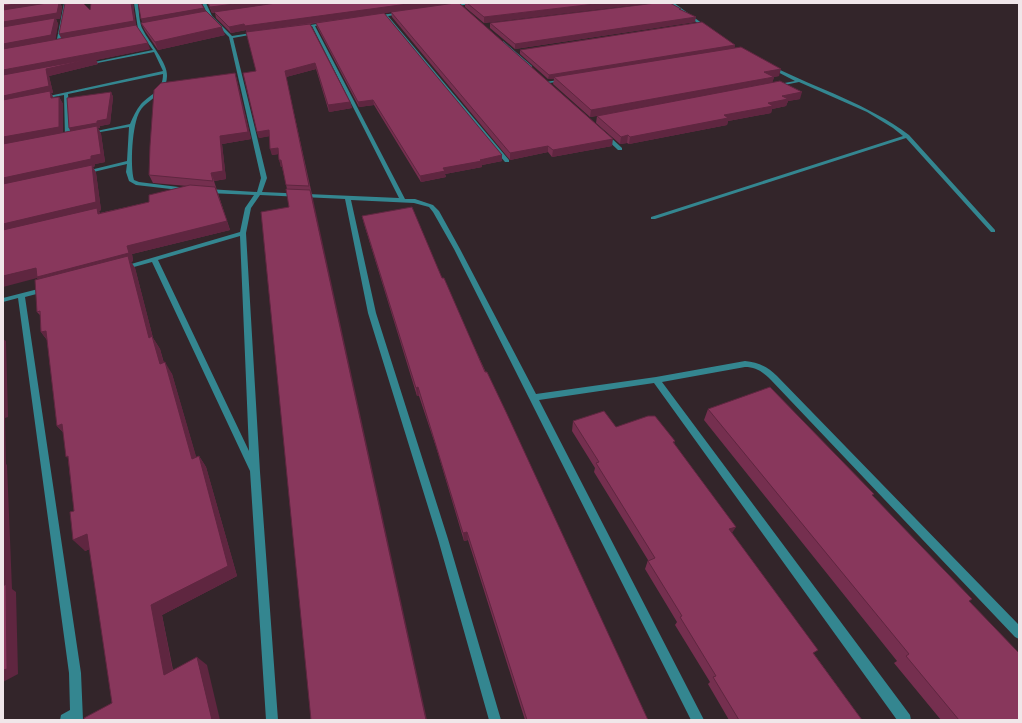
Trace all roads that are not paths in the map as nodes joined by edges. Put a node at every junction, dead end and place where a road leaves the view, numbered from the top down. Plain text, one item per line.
1 (66, 3) edge
2 (136, 3) edge
3 (204, 3) edge
4 (475, 3) edge
5 (672, 3) edge
6 (58, 5) edge
7 (459, 5) junction
8 (446, 7) edge
9 (465, 10) edge
10 (406, 12) edge
11 (217, 15) edge
12 (386, 15) junction
13 (210, 16) junction
14 (203, 17) edge
15 (371, 17) edge
16 (62, 21) junction
17 (335, 22) edge
18 (55, 23) edge
19 (701, 24) junction
20 (313, 26) junction
21 (693, 26) edge
22 (147, 27) edge
23 (298, 28) edge
24 (140, 29) junction
25 (133, 30) edge
26 (712, 32) edge
27 (261, 33) edge
28 (231, 37) junction
29 (499, 39) edge
30 (65, 42) edge
31 (58, 44) junction
32 (50, 45) edge
33 (155, 50) junction
34 (522, 50) edge
35 (514, 52) junction
36 (79, 65) edge
37 (766, 65) edge
38 (165, 72) junction
39 (536, 72) edge
40 (542, 77) edge
41 (571, 78) edge
42 (799, 81) junction
43 (548, 82) junction
44 (553, 87) edge
45 (768, 87) edge
46 (66, 93) junction
47 (38, 98) edge
48 (132, 125) junction
49 (599, 130) edge
50 (82, 134) edge
51 (75, 136) edge
52 (907, 136) junction
53 (68, 137) junction
54 (61, 138) edge
55 (620, 149) dead end
56 (507, 161) edge
57 (130, 162) junction
58 (77, 174) edge
59 (189, 190) edge
60 (260, 193) junction
61 (173, 196) edge
62 (348, 198) junction
63 (403, 200) junction
64 (653, 218) dead end
65 (993, 231) dead end
66 (243, 233) junction
67 (154, 259) junction
68 (117, 269) edge
69 (51, 287) edge
70 (21, 295) junction
71 (3, 300) edge
72 (656, 380) junction
73 (533, 398) junction
74 (255, 472) junction
75 (1019, 633) edge
76 (73, 718) edge
77 (272, 720) edge
78 (495, 720) edge
79 (698, 720) edge
80 (905, 720) edge

1 - 6 street
1 - 16 street
2 - 24 street
3 - 13 street
4 - 7 street
5 - 19 street
7 - 8 street
7 - 9 street
10 - 12 street
11 - 13 street
12 - 15 street
12 - 56 street
13 - 14 street
13 - 28 street
16 - 18 street
16 - 31 street
17 - 20 street
19 - 21 street
19 - 26 street
20 - 23 street
20 - 63 street
22 - 24 street
24 - 25 street
24 - 33 street
27 - 28 street
28 - 60 street
29 - 35 street
30 - 31 street
31 - 32 street
33 - 36 street
33 - 38 street
34 - 35 street
35 - 39 street
37 - 42 street
38 - 46 street
38 - 48 street
40 - 43 street
41 - 43 street
42 - 45 street
42 - 52 street
43 - 44 street
46 - 47 street
46 - 53 street
48 - 50 street
48 - 57 street
49 - 55 street
51 - 53 street
52 - 64 street
52 - 65 street
53 - 54 street
57 - 58 street
57 - 59 street
60 - 61 street
60 - 62 street
60 - 66 street
62 - 63 street
62 - 78 street
63 - 73 street
66 - 67 street
66 - 74 street
67 - 68 street
67 - 74 street
69 - 70 street
70 - 71 street
70 - 76 street
72 - 73 street
72 - 75 street
72 - 80 street
73 - 79 street
74 - 77 street

